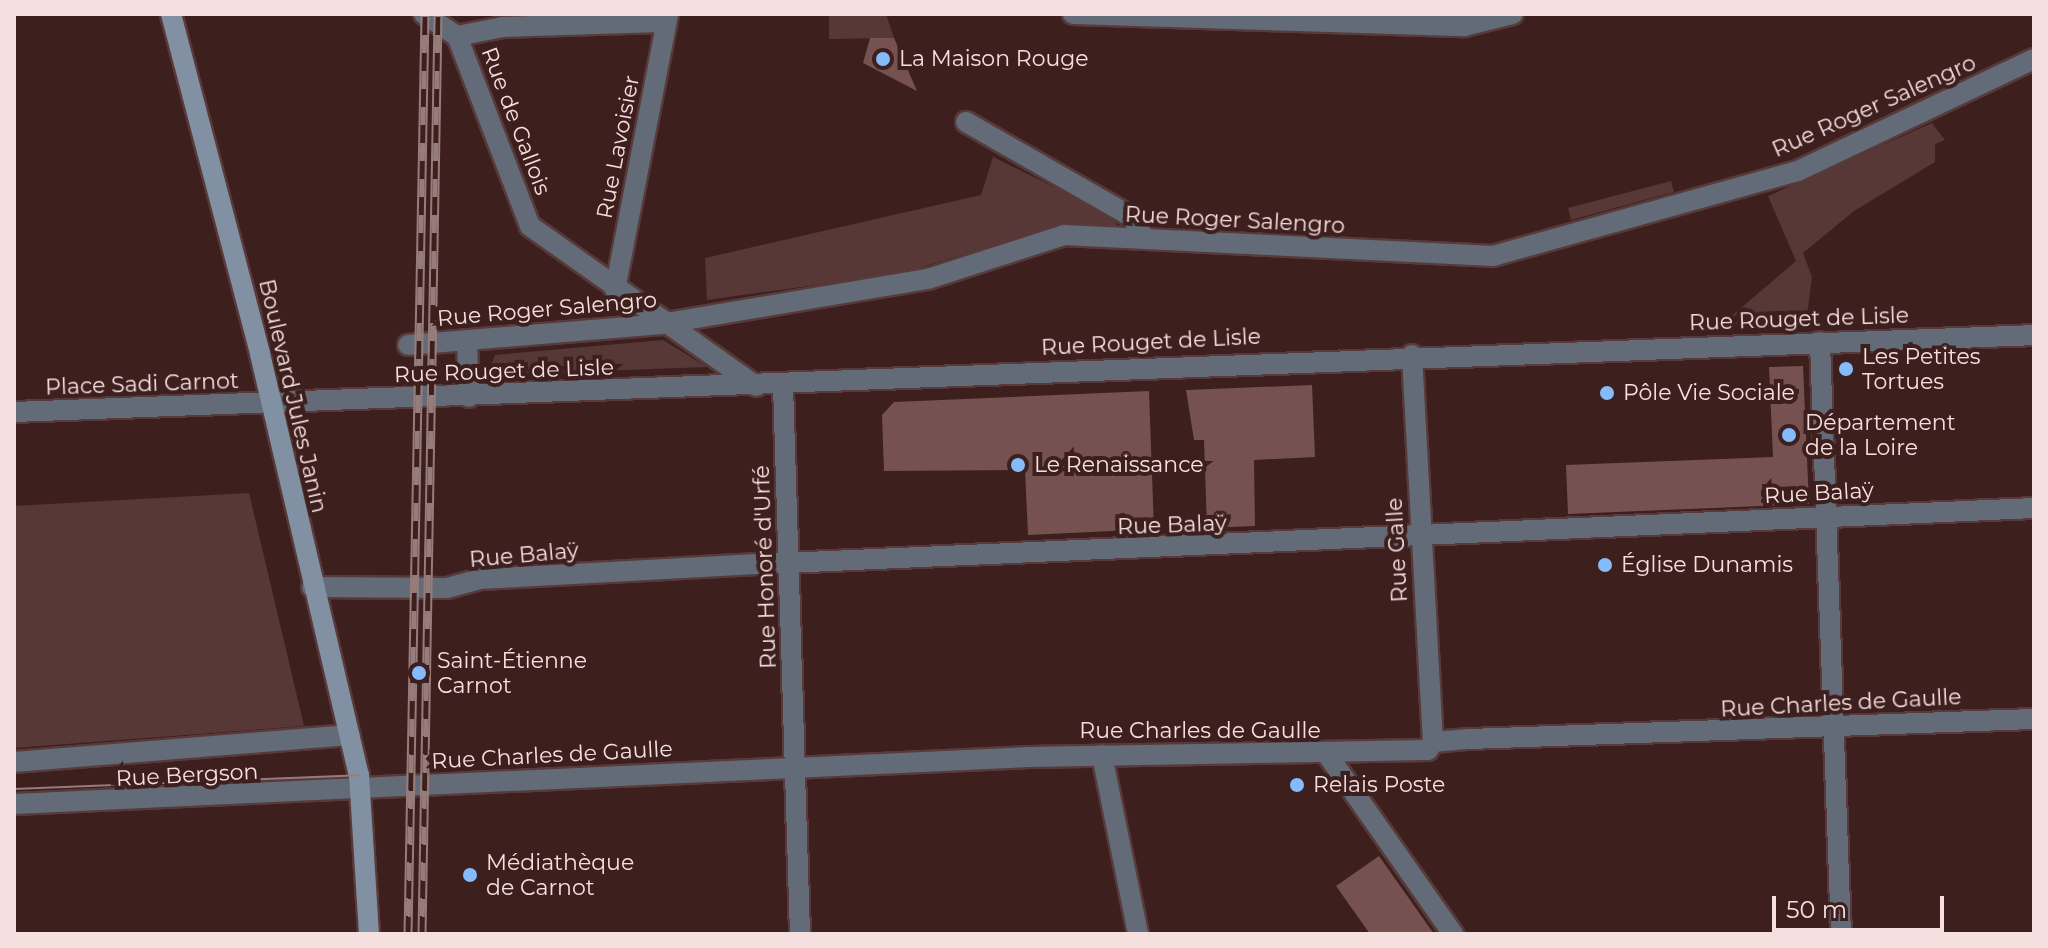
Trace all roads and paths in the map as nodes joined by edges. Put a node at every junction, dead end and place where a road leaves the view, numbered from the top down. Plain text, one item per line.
1 (171, 14) edge
2 (424, 14) edge
3 (1073, 14) edge
4 (1513, 14) edge
5 (667, 18) edge
6 (1355, 19) edge
7 (457, 36) junction
8 (2034, 59) edge
9 (966, 122) dead end
10 (1144, 238) junction
11 (615, 290) junction
12 (661, 324) junction
13 (2034, 335) edge
14 (467, 342) junction
15 (1820, 342) junction
16 (408, 345) dead end
17 (1412, 355) junction
18 (783, 384) junction
19 (756, 386) junction
20 (469, 397) junction
21 (271, 404) junction
22 (14, 412) edge
23 (2034, 508) edge
24 (1826, 517) junction
25 (1420, 539) junction
26 (789, 564) junction
27 (312, 587) junction
28 (2034, 719) edge
29 (1833, 727) junction
30 (350, 735) junction
31 (1433, 742) junction
32 (1327, 754) junction
33 (1102, 755) junction
34 (795, 758) junction
35 (14, 762) edge
36 (362, 790) junction
37 (14, 804) edge
38 (369, 934) edge
39 (800, 934) edge
40 (1138, 934) edge
41 (1453, 934) edge
42 (1841, 934) edge

1 - 21 main road, Boulevard Jules Janin
2 - 7 street, Rue de Gallois
3 - 6 street
4 - 6 street
5 - 7 street
5 - 11 street, Rue Lavoisier
7 - 11 street, Rue de Gallois
8 - 10 street, Rue Roger Salengro
9 - 10 street
10 - 12 street, Rue Roger Salengro
11 - 12 street, Rue de Gallois
12 - 14 street, Rue Roger Salengro
12 - 19 street, Rue de Gallois
13 - 15 street, Rue Rouget de Lisle
14 - 16 street, Rue Roger Salengro
14 - 20 street
15 - 17 street, Rue Rouget de Lisle
15 - 24 street
17 - 18 street, Rue Rouget de Lisle
17 - 25 street, Rue Galle
18 - 19 street, Rue Rouget de Lisle
18 - 26 street, Rue Honoré d'Urfé
19 - 20 street, Rue Rouget de Lisle
20 - 21 street, Rue Rouget de Lisle
21 - 22 street, Place Sadi Carnot
21 - 27 main road, Boulevard Jules Janin
23 - 24 street, Rue Balaÿ
24 - 25 street, Rue Balaÿ
24 - 29 street
25 - 26 street, Rue Balaÿ
25 - 31 street, Rue Galle
26 - 27 street, Rue Balaÿ
26 - 34 street, Rue Honoré d'Urfé
27 - 30 main road, Boulevard Jules Janin
28 - 29 street, Rue Charles de Gaulle
29 - 31 street, Rue Charles de Gaulle
29 - 42 street
30 - 35 street, Rue Bergson
30 - 36 main road, Boulevard Jules Janin
31 - 32 street, Rue Charles de Gaulle
32 - 33 street, Rue Charles de Gaulle
32 - 41 street
33 - 34 street, Rue Charles de Gaulle
33 - 40 street
34 - 36 street, Rue Charles de Gaulle
34 - 39 street, Rue Honoré d'Urfé
36 - 37 street, Rue Bergson
36 - 38 main road, Boulevard Jules Janin

